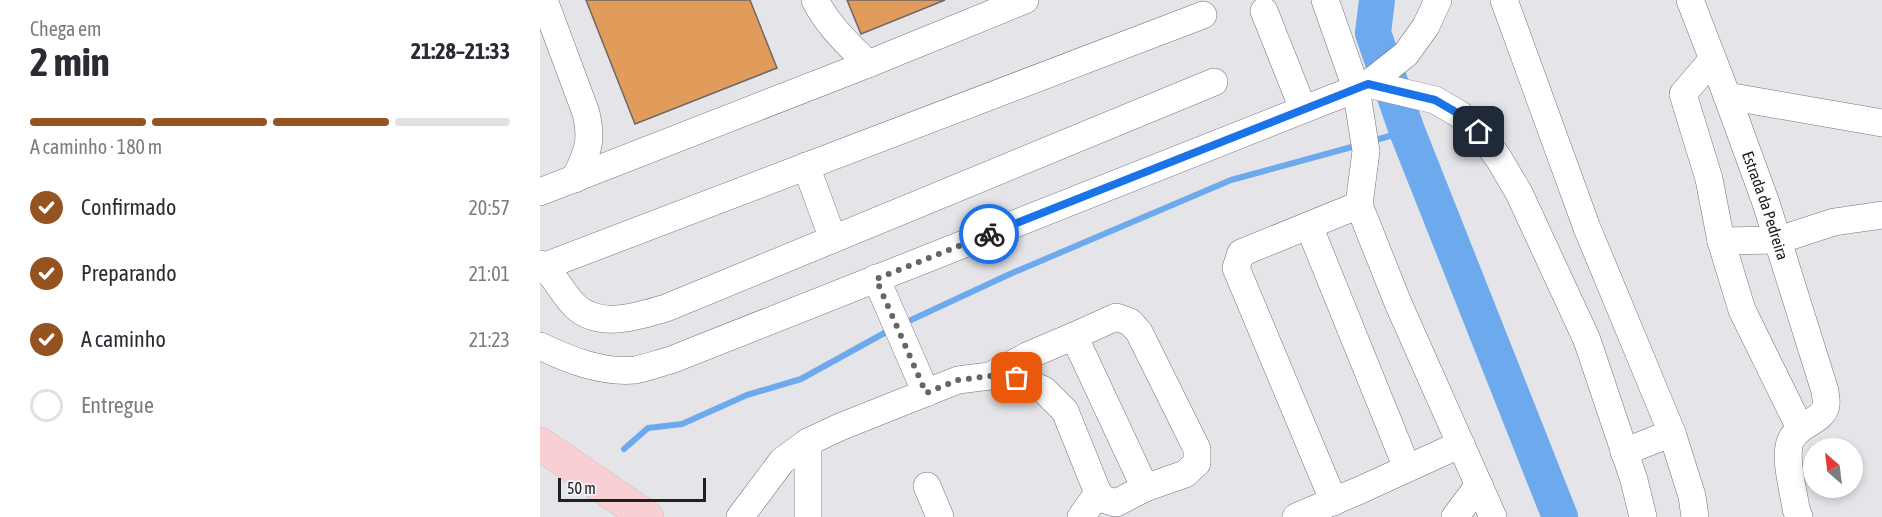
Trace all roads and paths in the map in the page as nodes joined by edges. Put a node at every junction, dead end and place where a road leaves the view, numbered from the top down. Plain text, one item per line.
1 (544, 0) edge
2 (815, 0) edge
3 (1025, 0) edge
4 (1325, 0) edge
5 (1438, 0) edge
6 (1504, 0) edge
7 (1690, 0) edge
8 (1264, 11) dead end
9 (1203, 15) dead end
10 (1712, 60) junction
11 (868, 64) junction
12 (1214, 82) dead end
13 (1379, 85) junction
14 (1728, 96) junction
15 (1303, 109) junction
16 (1882, 123) edge
17 (806, 166) junction
18 (575, 179) junction
19 (540, 192) edge
20 (1359, 206) junction
21 (1882, 215) edge
22 (1309, 226) junction
23 (833, 239) junction
24 (1779, 240) junction
25 (1721, 241) junction
26 (541, 266) edge
27 (876, 279) junction
28 (1074, 336) junction
29 (540, 346) edge
30 (990, 376) junction
31 (926, 393) junction
32 (1811, 421) junction
33 (1672, 434) junction
34 (808, 442) junction
35 (540, 444) edge
36 (1461, 444) junction
37 (1624, 452) junction
38 (1407, 468) junction
39 (1479, 485) junction
40 (927, 486) dead end
41 (1146, 488) junction
42 (1098, 493) junction
43 (1344, 503) edge
44 (647, 517) edge
45 (740, 517) edge
46 (808, 517) edge
47 (940, 517) edge
48 (1081, 517) edge
49 (1296, 517) edge
50 (1455, 517) edge
51 (1493, 517) edge
52 (1643, 517) edge
53 (1695, 517) edge
54 (1799, 517) edge

1 - 18 street
2 - 11 street
3 - 11 street
4 - 13 street
5 - 13 street
6 - 33 street
7 - 10 street, Estrada da Pedreira
8 - 15 street
9 - 17 street
10 - 14 street, Estrada da Pedreira
10 - 25 street
11 - 18 street
12 - 23 street
13 - 15 street
13 - 20 street
13 - 37 street
14 - 16 street
14 - 24 street, Estrada da Pedreira
15 - 27 street
17 - 23 street
17 - 26 street
18 - 19 street
20 - 22 street
20 - 36 street
21 - 24 street
22 - 38 street
22 - 43 street
23 - 26 street
24 - 25 street
24 - 32 street, Estrada da Pedreira
25 - 32 street
27 - 29 street
27 - 31 street
28 - 30 street
28 - 41 street
28 - 41 street
30 - 31 street
30 - 42 street
31 - 34 street
32 - 54 street
33 - 37 street
33 - 53 street
34 - 45 street
34 - 46 street
35 - 44 main road
36 - 38 street
36 - 39 street
37 - 52 street
38 - 43 street
39 - 50 street
39 - 51 street
40 - 47 street
41 - 42 street
42 - 48 street
43 - 49 street

